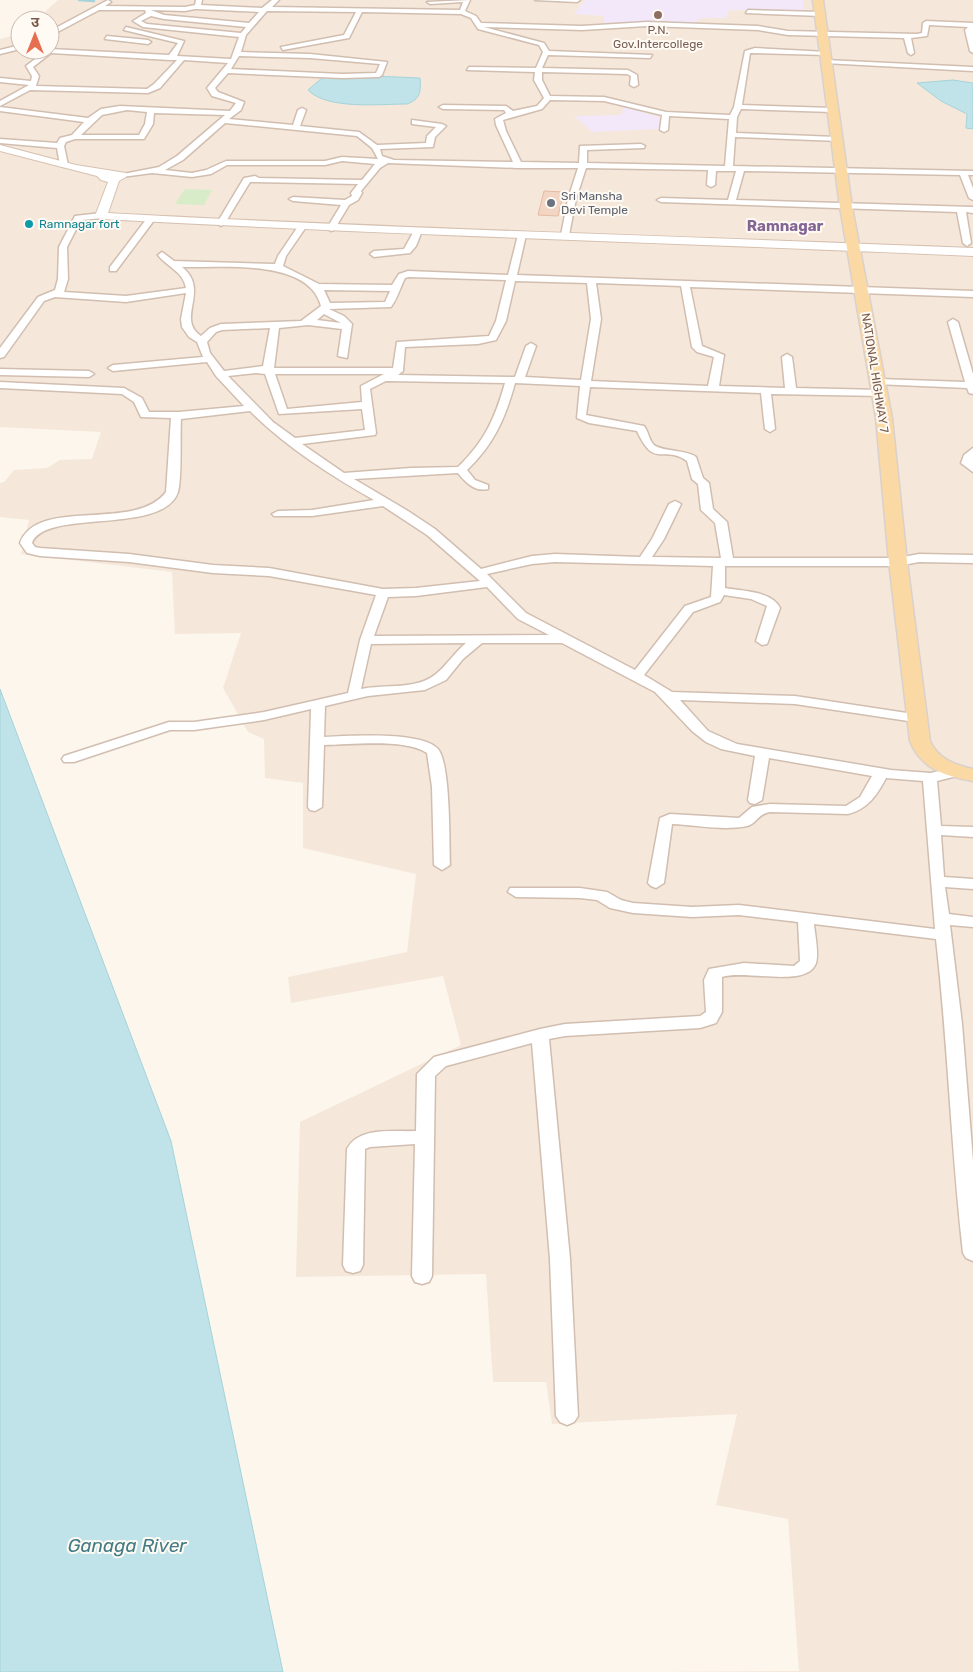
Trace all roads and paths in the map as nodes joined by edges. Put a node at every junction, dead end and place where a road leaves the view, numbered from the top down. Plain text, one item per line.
1 (111, 0) edge
2 (199, 0) edge
3 (276, 0) edge
4 (306, 0) edge
5 (466, 0) edge
6 (538, 0) edge
7 (577, 0) edge
8 (818, 0) edge
9 (411, 3) dead end
10 (419, 3) dead end
11 (196, 7) junction
12 (99, 8) junction
13 (264, 10) junction
14 (296, 10) junction
15 (360, 11) junction
16 (380, 11) junction
17 (148, 12) junction
18 (462, 12) junction
19 (748, 12) dead end
20 (821, 14) junction
21 (474, 17) junction
22 (542, 19) dead end
23 (763, 19) dead end
24 (251, 25) junction
25 (478, 25) junction
26 (973, 25) edge
27 (60, 28) edge
28 (126, 28) dead end
29 (560, 28) junction
30 (824, 33) junction
31 (556, 35) dead end
32 (243, 36) junction
33 (907, 36) junction
34 (107, 38) dead end
35 (551, 42) dead end
36 (542, 44) junction
37 (182, 45) junction
38 (973, 51) edge
39 (60, 53) edge
40 (546, 53) junction
41 (911, 53) dead end
42 (236, 55) junction
43 (650, 56) dead end
44 (170, 58) junction
45 (825, 58) junction
46 (182, 59) junction
47 (345, 59) junction
48 (37, 60) edge
49 (469, 69) dead end
50 (973, 69) edge
51 (226, 71) junction
52 (539, 71) junction
53 (369, 75) junction
54 (0, 80) edge
55 (634, 85) dead end
56 (31, 86) junction
57 (548, 98) junction
58 (0, 104) edge
59 (738, 107) junction
60 (443, 108) dead end
61 (0, 109) edge
62 (302, 110) dead end
63 (832, 110) junction
64 (151, 111) junction
65 (231, 113) junction
66 (511, 114) junction
67 (666, 114) junction
68 (733, 117) junction
69 (90, 121) junction
70 (222, 121) junction
71 (415, 122) dead end
72 (296, 127) junction
73 (664, 130) dead end
74 (732, 135) junction
75 (75, 137) junction
76 (836, 139) junction
77 (0, 141) edge
78 (60, 146) junction
79 (641, 146) dead end
80 (375, 147) junction
81 (0, 148) edge
82 (384, 161) junction
83 (64, 165) junction
84 (518, 166) junction
85 (583, 166) junction
86 (712, 168) junction
87 (729, 168) junction
88 (740, 168) junction
89 (154, 171) junction
90 (841, 172) junction
91 (963, 173) junction
92 (973, 173) edge
93 (114, 176) junction
94 (258, 178) dead end
95 (247, 180) junction
96 (364, 182) junction
97 (711, 185) dead end
98 (973, 198) edge
99 (293, 199) dead end
100 (661, 200) dead end
101 (346, 203) junction
102 (731, 203) junction
103 (846, 207) junction
104 (960, 210) junction
105 (973, 210) edge
106 (101, 216) junction
107 (151, 220) junction
108 (221, 223) junction
109 (302, 227) junction
110 (331, 228) junction
111 (418, 231) junction
112 (522, 235) junction
113 (565, 235) junction
114 (852, 247) junction
115 (970, 248) edge
116 (374, 254) dead end
117 (162, 255) dead end
118 (170, 264) junction
119 (278, 267) junction
120 (113, 269) dead end
121 (512, 278) junction
122 (590, 281) junction
123 (685, 284) junction
124 (319, 287) junction
125 (395, 288) junction
126 (191, 290) junction
127 (862, 290) junction
128 (55, 294) junction
129 (973, 294) edge
130 (325, 308) junction
131 (308, 322) junction
132 (953, 322) dead end
133 (275, 325) junction
134 (346, 327) junction
135 (202, 341) junction
136 (531, 346) dead end
137 (0, 355) edge
138 (343, 356) dead end
139 (787, 357) dead end
140 (210, 359) junction
141 (113, 368) dead end
142 (264, 371) junction
143 (398, 371) junction
144 (0, 372) edge
145 (90, 374) dead end
146 (220, 374) junction
147 (386, 378) junction
148 (515, 380) junction
149 (584, 384) junction
150 (0, 385) edge
151 (880, 388) junction
152 (971, 388) edge
153 (713, 389) junction
154 (766, 391) junction
155 (791, 392) junction
156 (367, 405) junction
157 (252, 408) junction
158 (179, 415) junction
159 (770, 429) dead end
160 (292, 442) junction
161 (973, 451) edge
162 (973, 469) edge
163 (461, 470) junction
164 (342, 477) junction
165 (484, 486) dead end
166 (386, 502) junction
167 (675, 504) dead end
168 (278, 514) dead end
169 (973, 559) edge
170 (643, 561) junction
171 (724, 562) junction
172 (898, 562) junction
173 (478, 573) junction
174 (490, 583) junction
175 (719, 591) junction
176 (383, 592) junction
177 (562, 639) junction
178 (366, 640) junction
179 (476, 641) junction
180 (762, 641) dead end
181 (637, 676) junction
182 (354, 695) junction
183 (670, 696) junction
184 (318, 705) junction
185 (915, 718) junction
186 (317, 741) junction
187 (763, 752) junction
188 (69, 759) dead end
189 (882, 772) junction
190 (964, 774) edge
191 (930, 777) junction
192 (755, 800) dead end
193 (315, 807) dead end
194 (933, 830) junction
195 (973, 832) edge
196 (442, 865) dead end
197 (937, 881) junction
198 (656, 883) dead end
199 (973, 884) edge
200 (516, 892) dead end
201 (806, 918) junction
202 (973, 922) edge
203 (943, 927) junction
204 (540, 1035) junction
205 (426, 1137) junction
206 (970, 1206) edge
207 (973, 1253) edge
208 (353, 1265) dead end
209 (422, 1276) dead end
210 (566, 1416) dead end

1 - 12 street
2 - 11 street
3 - 13 street
4 - 14 street
5 - 10 street
5 - 18 street
6 - 7 street
8 - 20 main road, NATIONAL HIGHWAY 7
9 - 16 street
11 - 13 street
11 - 17 street
12 - 17 street
12 - 27 street
13 - 14 street
13 - 24 street
14 - 15 street
15 - 16 street
15 - 42 street
16 - 18 street
17 - 24 street
17 - 32 street
18 - 21 street
19 - 20 street
20 - 30 main road, NATIONAL HIGHWAY 7
21 - 22 street
21 - 25 street
23 - 30 street
24 - 32 street
25 - 29 street
25 - 36 street
26 - 33 street
26 - 38 street
28 - 37 street
29 - 30 street
29 - 31 street
30 - 33 street
30 - 45 main road, NATIONAL HIGHWAY 7
32 - 42 street
33 - 41 street
34 - 37 street
35 - 36 street
36 - 40 street
37 - 44 street
39 - 44 street
40 - 43 street
40 - 52 street
42 - 46 street
42 - 47 street
42 - 51 street
44 - 46 street
45 - 50 street
45 - 59 street
45 - 63 main road, NATIONAL HIGHWAY 7
46 - 56 street
47 - 53 street
47 - 53 street
48 - 56 street
49 - 52 street
51 - 53 street
51 - 65 street
52 - 55 street
52 - 57 street
54 - 56 street
56 - 58 street
57 - 66 street
57 - 67 street
59 - 63 street
59 - 68 street
60 - 66 street
61 - 69 street
62 - 72 street
63 - 76 main road, NATIONAL HIGHWAY 7
64 - 65 street
64 - 69 street
64 - 75 street
65 - 70 street
66 - 84 street
67 - 68 street
67 - 73 street
68 - 74 street
69 - 75 street
70 - 72 street
70 - 89 street
71 - 80 street
72 - 80 street
74 - 76 street
74 - 87 street
75 - 78 street
76 - 90 main road, NATIONAL HIGHWAY 7
77 - 78 street
78 - 83 street
79 - 85 street
80 - 82 street
81 - 83 main road
82 - 84 street
82 - 89 street
82 - 96 street
83 - 93 main road
84 - 85 street
85 - 86 street
85 - 113 street
86 - 87 street
86 - 97 street
87 - 88 street
88 - 90 street
88 - 102 street
89 - 93 street
90 - 91 street
90 - 103 main road, NATIONAL HIGHWAY 7
91 - 92 street
91 - 98 street
93 - 106 main road
94 - 95 street
95 - 96 street
95 - 108 street
96 - 101 street
99 - 101 street
100 - 102 street
101 - 110 street
102 - 103 street
103 - 104 street
103 - 114 main road, NATIONAL HIGHWAY 7
104 - 105 street
104 - 115 street
106 - 107 main road
106 - 128 street
107 - 108 main road
107 - 120 street
108 - 109 main road
109 - 110 main road
109 - 119 street
110 - 111 main road
111 - 112 main road
111 - 116 street
112 - 113 main road
112 - 121 street
113 - 114 main road
114 - 115 main road
114 - 127 main road, NATIONAL HIGHWAY 7
117 - 118 street
118 - 119 street
118 - 126 street
119 - 124 street
121 - 122 street
121 - 125 street
121 - 143 street
122 - 123 street
122 - 149 street
123 - 127 street
123 - 153 street
124 - 125 street
124 - 130 street
125 - 130 street
126 - 128 street
126 - 135 street
127 - 129 street
127 - 151 main road, NATIONAL HIGHWAY 7
128 - 137 street
130 - 131 street
130 - 134 street
131 - 133 street
131 - 134 street
132 - 152 street
133 - 135 street
133 - 142 street
134 - 138 street
135 - 140 street
136 - 148 street
139 - 155 street
140 - 141 street
140 - 146 street
142 - 143 street
142 - 146 street
142 - 156 street
143 - 147 street
144 - 145 street
146 - 157 street
147 - 148 street
147 - 156 street
148 - 149 street
148 - 163 street
149 - 153 street
149 - 171 street
150 - 158 street
151 - 152 street
151 - 155 street
151 - 172 main road, NATIONAL HIGHWAY 7
153 - 154 street
154 - 155 street
154 - 159 street
156 - 160 street
157 - 158 street
157 - 160 street
158 - 176 street
160 - 164 street
161 - 162 street
163 - 164 street
163 - 165 street
164 - 166 street
166 - 168 street
166 - 173 street
167 - 170 street
169 - 172 street
170 - 171 street
170 - 173 street
171 - 172 street
171 - 175 street
172 - 185 main road, NATIONAL HIGHWAY 7
173 - 174 street
174 - 176 street
174 - 177 street
175 - 180 street
175 - 181 street
176 - 178 street
177 - 179 street
177 - 181 street
178 - 179 street
178 - 182 street
179 - 182 street
181 - 183 street
182 - 184 street
183 - 185 street
183 - 187 street
184 - 186 street
184 - 188 street
185 - 190 main road, NATIONAL HIGHWAY 7
186 - 193 street
186 - 196 street
187 - 189 street
187 - 192 street
189 - 191 street
189 - 198 street
190 - 191 street
191 - 194 street
194 - 195 street
194 - 197 street
197 - 199 street
197 - 203 street
200 - 201 street
201 - 203 street
201 - 204 street
202 - 203 street
203 - 206 street
204 - 205 street
204 - 210 street
205 - 208 street
205 - 209 street
206 - 207 street

